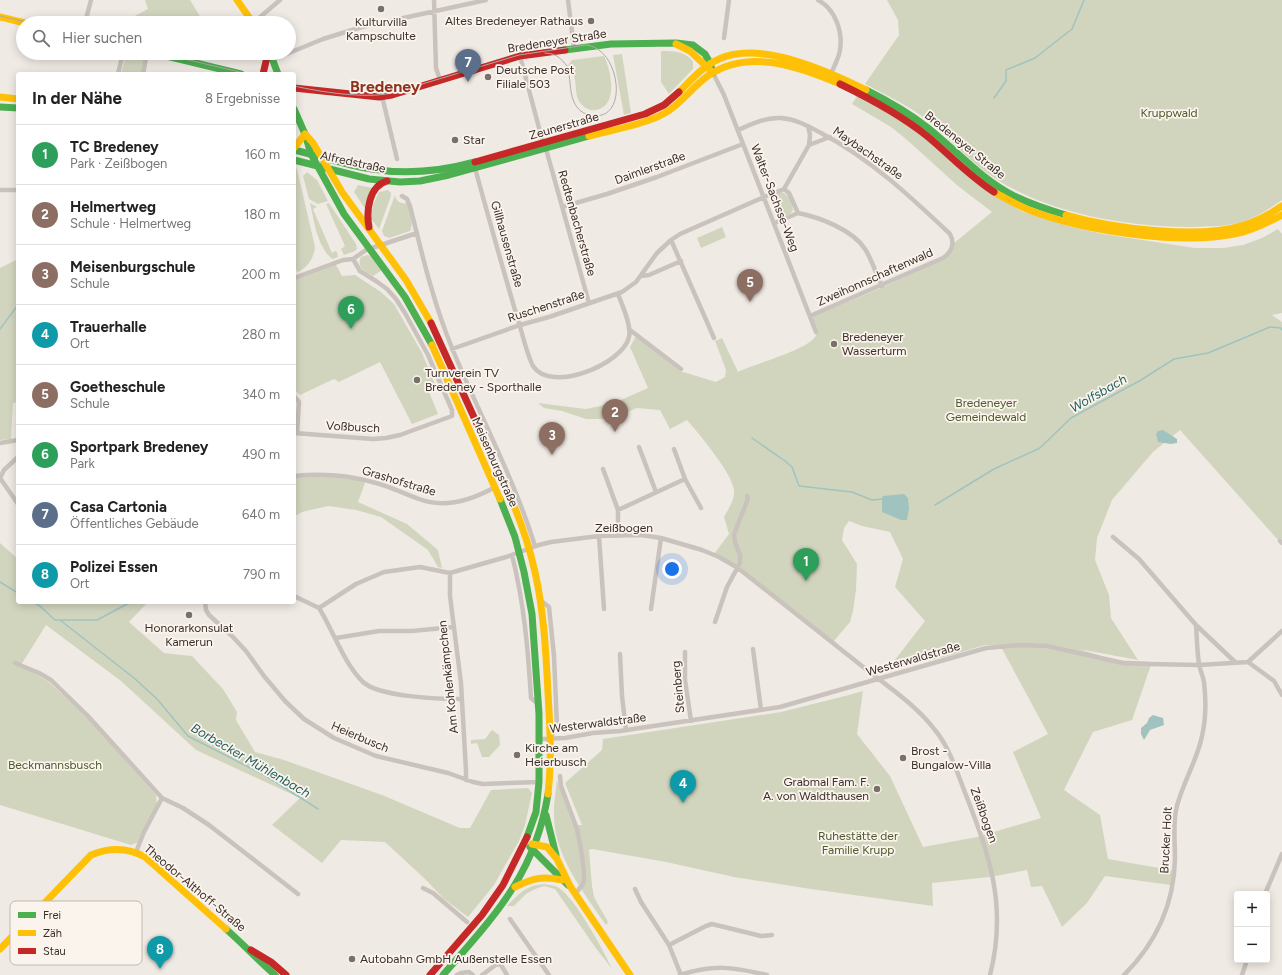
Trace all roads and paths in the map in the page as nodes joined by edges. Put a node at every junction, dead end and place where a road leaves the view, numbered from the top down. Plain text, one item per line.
1 (91, 0) edge
2 (237, 0) edge
3 (280, 0) edge
4 (434, 0) edge
5 (486, 0) edge
6 (568, 0) edge
7 (729, 0) edge
8 (818, 0) edge
9 (434, 12) junction
10 (87, 16) edge
11 (248, 16) edge
12 (261, 16) edge
13 (0, 17) edge
14 (16, 21) edge
15 (724, 38) dead end
16 (574, 48) junction
17 (296, 50) edge
18 (520, 56) junction
19 (121, 60) edge
20 (146, 60) edge
21 (183, 60) edge
22 (268, 60) edge
23 (272, 60) edge
24 (708, 64) junction
25 (118, 72) edge
26 (143, 72) edge
27 (233, 72) edge
28 (264, 72) edge
29 (277, 72) edge
30 (713, 73) junction
31 (831, 74) junction
32 (440, 80) junction
33 (296, 88) edge
34 (382, 96) junction
35 (0, 97) edge
36 (16, 99) edge
37 (0, 107) edge
38 (16, 108) edge
39 (296, 114) edge
40 (808, 126) junction
41 (738, 130) junction
42 (305, 134) junction
43 (830, 137) junction
44 (743, 144) junction
45 (809, 145) junction
46 (296, 146) edge
47 (544, 146) junction
48 (296, 150) edge
49 (310, 154) junction
50 (321, 157) junction
51 (397, 159) dead end
52 (296, 161) edge
53 (316, 166) junction
54 (475, 168) junction
55 (328, 170) junction
56 (406, 172) joint
57 (387, 181) junction
58 (409, 182) joint
59 (784, 189) junction
60 (0, 190) edge
61 (16, 190) edge
62 (402, 196) dead end
63 (764, 197) junction
64 (1282, 206) edge
65 (562, 207) junction
66 (798, 213) junction
67 (1282, 215) edge
68 (774, 223) junction
69 (369, 227) junction
70 (417, 233) junction
71 (950, 234) joint
72 (671, 240) junction
73 (382, 246) junction
74 (371, 249) junction
75 (353, 259) junction
76 (680, 261) junction
77 (641, 276) junction
78 (296, 277) edge
79 (882, 286) junction
80 (618, 294) junction
81 (589, 303) junction
82 (810, 316) junction
83 (520, 325) junction
84 (630, 330) junction
85 (816, 332) dead end
86 (714, 338) dead end
87 (452, 349) junction
88 (681, 368) dead end
89 (296, 398) edge
90 (452, 416) joint
91 (296, 433) edge
92 (16, 440) edge
93 (0, 443) edge
94 (639, 447) dead end
95 (674, 449) dead end
96 (16, 459) edge
97 (603, 469) dead end
98 (296, 476) edge
99 (0, 478) edge
100 (684, 479) junction
101 (495, 487) junction
102 (656, 492) junction
103 (747, 496) dead end
104 (16, 501) edge
105 (701, 508) dead end
106 (618, 510) junction
107 (599, 536) junction
108 (618, 536) junction
109 (1113, 537) dead end
110 (661, 538) junction
111 (532, 548) junction
112 (519, 553) junction
113 (512, 555) junction
114 (738, 568) junction
115 (450, 573) junction
116 (296, 597) edge
117 (205, 604) edge
118 (319, 608) junction
119 (604, 609) dead end
120 (651, 609) dead end
121 (715, 622) dead end
122 (1196, 625) junction
123 (454, 627) junction
124 (1282, 631) edge
125 (336, 638) junction
126 (753, 649) dead end
127 (685, 652) dead end
128 (620, 654) dead end
129 (1236, 662) junction
130 (1248, 662) junction
131 (15, 663) dead end
132 (1199, 665) junction
133 (878, 679) junction
134 (1282, 695) edge
135 (462, 699) junction
136 (539, 705) junction
137 (761, 710) junction
138 (691, 720) junction
139 (626, 730) junction
140 (540, 739) junction
141 (550, 739) junction
142 (560, 776) dead end
143 (466, 780) junction
144 (539, 782) junction
145 (162, 798) junction
146 (546, 813) junction
147 (526, 843) junction
148 (535, 847) junction
149 (136, 852) junction
150 (1282, 854) edge
151 (557, 859) junction
152 (562, 880) junction
153 (570, 886) junction
154 (515, 887) junction
155 (423, 888) dead end
156 (635, 889) dead end
157 (1267, 891) edge
158 (576, 893) junction
159 (298, 894) dead end
160 (46, 901) edge
161 (510, 919) dead end
162 (469, 924) junction
163 (772, 935) dead end
164 (10, 939) edge
165 (474, 940) junction
166 (669, 945) junction
167 (247, 947) junction
168 (0, 949) edge
169 (1246, 963) edge
170 (275, 975) edge
171 (286, 975) edge
172 (430, 975) edge
173 (443, 975) edge
174 (457, 975) edge
175 (473, 975) edge
176 (482, 975) edge
177 (507, 975) edge
178 (549, 975) edge
179 (630, 975) edge
180 (681, 975) edge
181 (767, 975) edge
182 (990, 975) edge
183 (1124, 975) edge
184 (1242, 975) edge

1 - 10 street
2 - 11 main road
3 - 12 street
4 - 9 street
5 - 9 street
6 - 16 street
7 - 15 street
8 - 31 street
9 - 17 street
9 - 32 street
13 - 14 main road
16 - 18 main road, Bredeneyer Straße
16 - 24 main road, Bredeneyer Straße
18 - 32 main road, Bredeneyer Straße
18 - 47 street, Redtenbacherstraße
19 - 25 street
20 - 26 street
21 - 27 main road
22 - 28 main road
23 - 29 main road
24 - 30 main road
24 - 31 main road, Bredeneyer Straße
24 - 47 main road, Zeunerstraße
30 - 41 street, Walter-Sachsse-Weg
30 - 47 main road, Zeunerstraße
30 - 67 main road, Bredeneyer Straße
31 - 64 main road, Bredeneyer Straße
32 - 34 main road, Bredeneyer Straße
33 - 34 main road, Bredeneyer Straße
34 - 51 street
35 - 36 main road
37 - 38 main road
39 - 42 main road
40 - 41 street, Maybachstraße
40 - 43 street, Maybachstraße
40 - 45 street
41 - 44 street, Walter-Sachsse-Weg
42 - 46 main road
42 - 49 main road, Meisenburgstraße
42 - 50 main road, Meisenburgstraße
43 - 45 street
43 - 71 street, Maybachstraße
44 - 63 street, Walter-Sachsse-Weg
44 - 65 street, Daimlerstraße
45 - 59 street
47 - 54 main road, Zeunerstraße
47 - 56 main road, Zeunerstraße
47 - 65 street, Redtenbacherstraße
48 - 49 main road, Alfredstraße
49 - 50 main road, Alfredstraße
49 - 53 main road, Meisenburgstraße
50 - 55 main road, Meisenburgstraße
50 - 56 main road, Alfredstraße
52 - 53 main road, Alfredstraße
53 - 55 main road, Alfredstraße
53 - 74 main road, Meisenburgstraße
54 - 58 main road, Zeunerstraße
54 - 83 street, Gillhausenstraße
55 - 57 main road, Alfredstraße
55 - 69 main road, Meisenburgstraße
57 - 58 main road, Alfredstraße
57 - 69 main road
59 - 63 street, Ruschenstraße
59 - 66 street
60 - 61 street
62 - 70 street, Meisenburgstraße
63 - 68 street, Walter-Sachsse-Weg
63 - 72 street, Ruschenstraße
65 - 81 street, Redtenbacherstraße
66 - 68 street
66 - 79 street
68 - 82 street, Walter-Sachsse-Weg
69 - 73 main road, Meisenburgstraße
70 - 73 street
70 - 87 street, Meisenburgstraße
71 - 79 street, Zweihonnschaftenwald
72 - 76 street
72 - 77 street, Ruschenstraße
73 - 74 street
73 - 111 main road, Meisenburgstraße
74 - 75 street
74 - 101 main road, Meisenburgstraße
75 - 78 street
75 - 90 street, Meisenburgstraße
76 - 77 street, Ruschenstraße
76 - 86 street
77 - 80 street, Ruschenstraße
79 - 82 street, Zweihonnschaftenwald
80 - 81 street, Ruschenstraße
80 - 84 street
81 - 83 street, Ruschenstraße
82 - 85 street, Walter-Sachsse-Weg
83 - 84 street, Gillhausenstraße
83 - 87 street, Ruschenstraße
84 - 88 street
87 - 111 street, Meisenburgstraße
89 - 91 street, Voßbusch
90 - 91 street, Voßbusch
92 - 93 street
94 - 102 street
95 - 100 street
96 - 99 street
97 - 106 street
98 - 101 street, Grashofstraße
99 - 104 street
100 - 102 street
100 - 105 street
101 - 112 main road, Meisenburgstraße
102 - 106 street
103 - 114 street
106 - 108 street
107 - 108 street, Zeißbogen
107 - 111 street, Zeißbogen
107 - 119 street
108 - 110 street, Zeißbogen
109 - 122 street
110 - 114 street, Zeißbogen
110 - 120 street
111 - 112 street, Zeißbogen
111 - 141 main road, Meisenburgstraße
112 - 113 street
112 - 136 main road, Meisenburgstraße
113 - 115 street
113 - 136 street, Meisenburgstraße
114 - 121 street
114 - 133 street, Zeißbogen
115 - 118 street
115 - 123 street, Am Kohlenkämpchen
116 - 118 street
117 - 143 street, Heierbusch
118 - 125 street
122 - 129 street
122 - 132 street, Brucker Holt
123 - 125 street
123 - 135 street, Am Kohlenkämpchen
124 - 130 street
125 - 135 street
126 - 137 street
127 - 138 street, Steinberg
128 - 139 street
129 - 130 street, Westerwaldstraße
129 - 132 street, Westerwaldstraße
130 - 134 street
131 - 145 street
132 - 133 street, Westerwaldstraße
132 - 183 street, Brucker Holt
133 - 137 street, Westerwaldstraße
133 - 182 street, Zeißbogen
135 - 143 street, Am Kohlenkämpchen
136 - 140 main road, Meisenburgstraße
137 - 138 street, Westerwaldstraße
138 - 139 street, Westerwaldstraße
139 - 141 street, Westerwaldstraße
140 - 141 street, Westerwaldstraße
140 - 144 main road, Meisenburgstraße
141 - 146 main road, Meisenburgstraße
142 - 158 street
143 - 144 street, Heierbusch
144 - 147 main road, Meisenburgstraße
145 - 149 street
145 - 159 street
146 - 148 main road, Meisenburgstraße
146 - 151 main road
147 - 148 main road
147 - 162 main road, Meisenburgstraße
148 - 151 main road
148 - 152 main road
148 - 154 main road, Meisenburgstraße
149 - 160 main road, Theodor-Althoff-Straße
149 - 167 main road, Theodor-Althoff-Straße
150 - 157 street
151 - 153 main road
152 - 153 main road
152 - 154 main road
153 - 158 main road
154 - 165 main road, Meisenburgstraße
155 - 162 street
156 - 166 street
158 - 179 main road
161 - 178 street
162 - 165 street
162 - 172 main road, Meisenburgstraße
163 - 166 street
164 - 168 main road, Theodor-Althoff-Straße
165 - 173 main road, Meisenburgstraße
166 - 180 street
167 - 170 main road, Theodor-Althoff-Straße
167 - 171 main road, Theodor-Althoff-Straße
169 - 184 street
174 - 175 street
176 - 177 street
180 - 181 street

